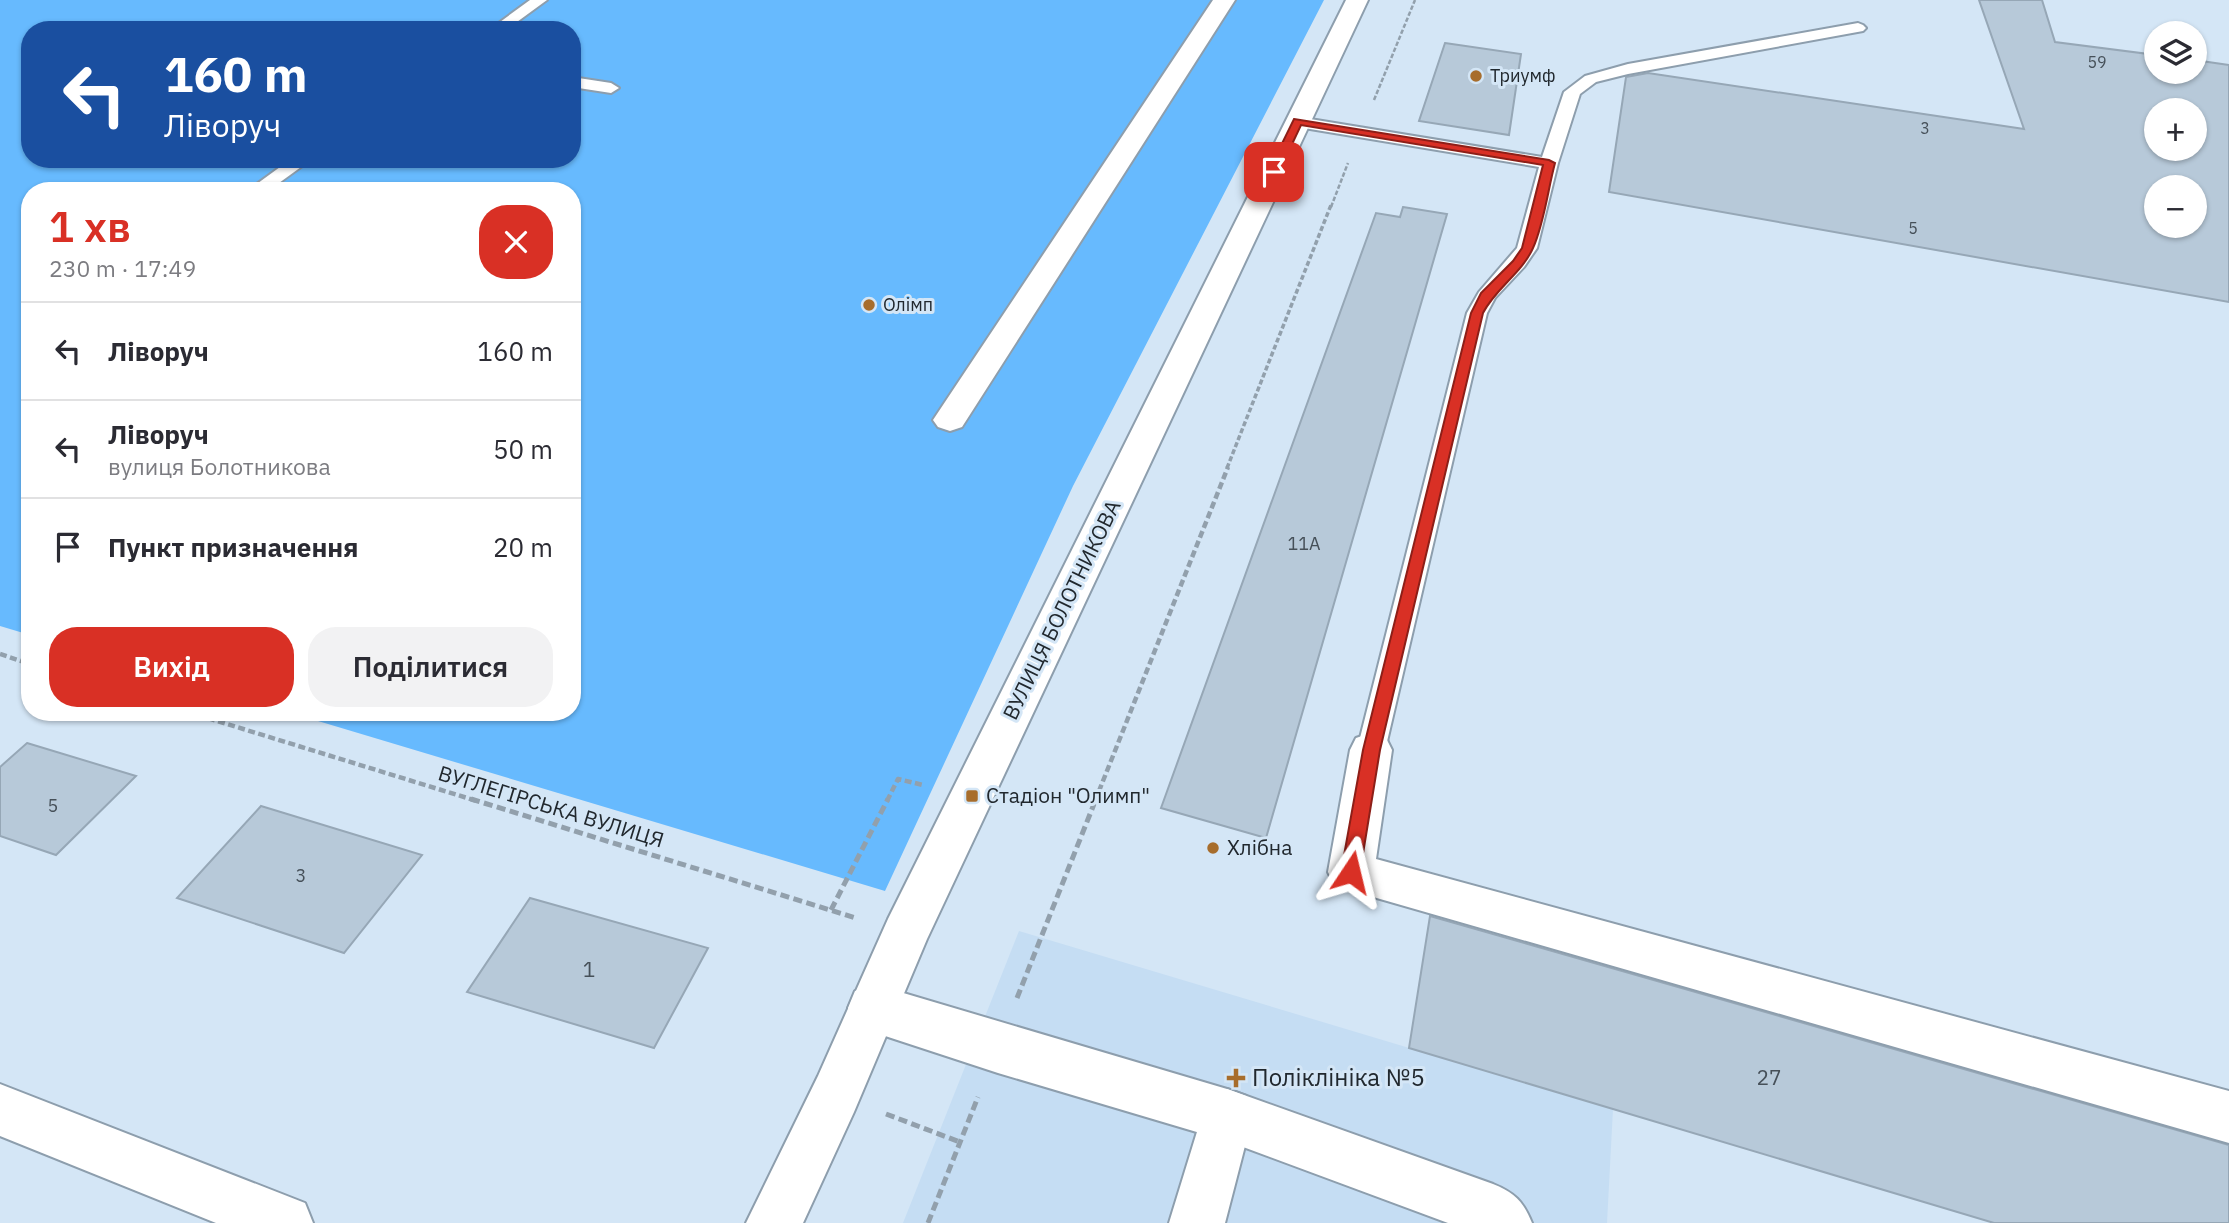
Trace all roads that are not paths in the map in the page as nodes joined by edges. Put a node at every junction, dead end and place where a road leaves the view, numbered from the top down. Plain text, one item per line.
1 (540, 0) edge
2 (1224, 0) edge
3 (1357, 0) edge
4 (509, 21) edge
5 (1858, 28) dead end
6 (581, 83) edge
7 (611, 88) dead end
8 (1298, 122) junction
9 (1549, 163) junction
10 (290, 168) edge
11 (269, 182) edge
12 (950, 420) dead end
13 (1371, 750) joint
14 (873, 1008) junction
15 (0, 1110) edge
16 (1227, 1115) junction
17 (2229, 1117) edge
18 (285, 1223) edge
19 (774, 1223) edge
20 (1197, 1223) edge
21 (1504, 1223) edge

1 - 4 lane
2 - 12 street
3 - 8 street, ВУЛИЦЯ БОЛОТНИКОВА
5 - 9 lane
6 - 7 lane
8 - 9 lane
8 - 14 street, ВУЛИЦЯ БОЛОТНИКОВА
9 - 13 lane
10 - 11 lane
13 - 17 street
14 - 16 street
14 - 19 street, ВУЛИЦЯ БОЛОТНИКОВА
15 - 18 street
16 - 20 street
16 - 21 street

